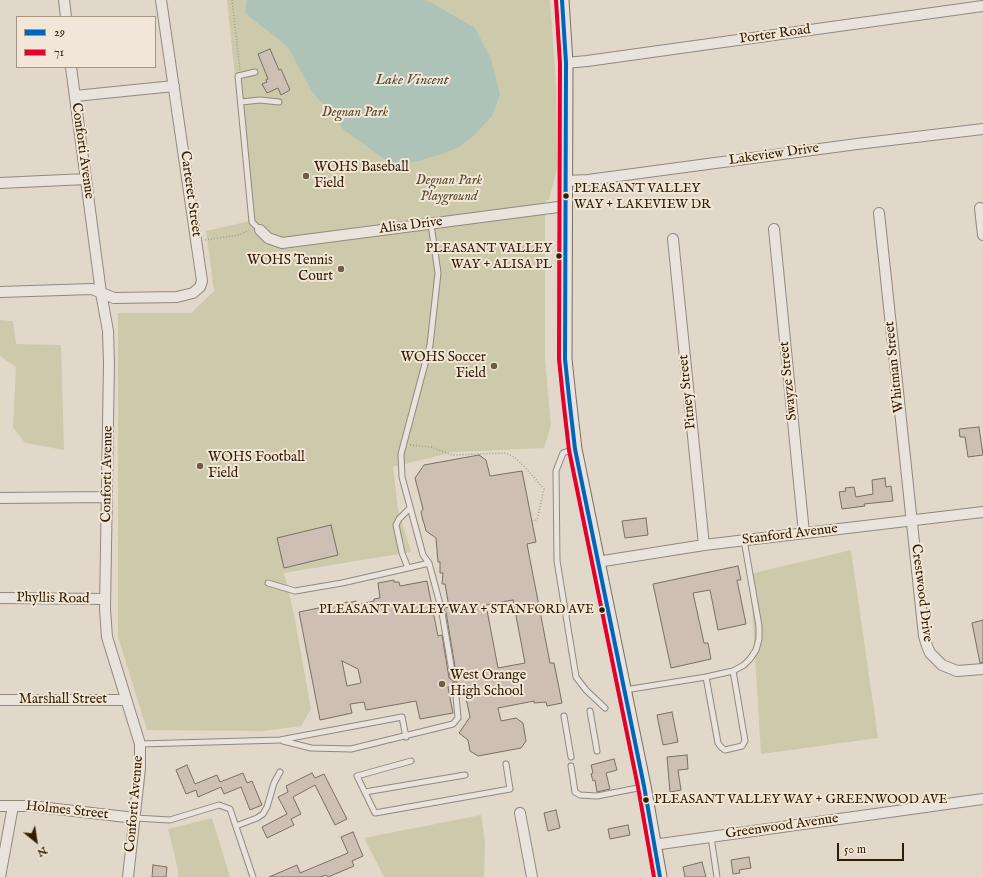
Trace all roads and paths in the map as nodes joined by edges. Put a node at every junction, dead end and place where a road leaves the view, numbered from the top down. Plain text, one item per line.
1 (64, 0) edge
2 (162, 0) edge
3 (562, 0) edge
4 (983, 6) edge
5 (66, 16) edge
6 (566, 63) junction
7 (71, 68) edge
8 (255, 72) dead end
9 (174, 86) junction
10 (75, 96) junction
11 (241, 102) junction
12 (278, 102) dead end
13 (983, 129) edge
14 (86, 179) junction
15 (566, 181) junction
16 (0, 183) edge
17 (566, 206) junction
18 (980, 208) dead end
19 (878, 214) dead end
20 (431, 224) junction
21 (774, 229) dead end
22 (260, 230) joint
23 (983, 235) edge
24 (673, 239) dead end
25 (0, 292) edge
26 (101, 292) junction
27 (404, 445) junction
28 (575, 449) junction
29 (107, 497) junction
30 (0, 498) edge
31 (410, 508) junction
32 (983, 512) edge
33 (912, 520) junction
34 (532, 521) dead end
35 (804, 533) junction
36 (744, 540) junction
37 (704, 545) junction
38 (598, 562) junction
39 (430, 563) junction
40 (408, 568) junction
41 (268, 583) dead end
42 (0, 598) edge
43 (105, 599) junction
44 (983, 669) edge
45 (733, 671) junction
46 (453, 677) dead end
47 (706, 677) junction
48 (455, 686) dead end
49 (624, 690) junction
50 (0, 700) edge
51 (126, 700) junction
52 (606, 708) dead end
53 (590, 711) dead end
54 (564, 716) dead end
55 (406, 737) junction
56 (280, 740) junction
57 (140, 744) junction
58 (597, 751) dead end
59 (571, 757) dead end
60 (411, 761) dead end
61 (506, 764) dead end
62 (571, 766) dead end
63 (280, 772) dead end
64 (465, 774) dead end
65 (644, 786) junction
66 (365, 792) junction
67 (983, 799) edge
68 (0, 806) edge
69 (13, 806) junction
70 (520, 813) dead end
71 (135, 818) junction
72 (236, 826) junction
73 (711, 837) junction
74 (653, 845) junction
75 (0, 877) edge
76 (128, 877) edge
77 (253, 877) edge
78 (532, 877) edge
79 (660, 877) edge
80 (717, 877) edge

1 - 5 street
2 - 9 street, Carteret Street
3 - 6 main road
4 - 6 street, Porter Road
6 - 15 main road
7 - 10 street, Conforti Avenue
8 - 11 lane
9 - 10 street
9 - 26 street, Carteret Street
10 - 14 street, Conforti Avenue
11 - 12 lane
11 - 22 lane
13 - 15 street, Lakeview Drive
14 - 16 street
14 - 26 street, Conforti Avenue
15 - 17 main road
17 - 20 street, Alisa Drive
17 - 28 main road
18 - 23 street
19 - 33 street, Whitman Street
20 - 22 street, Alisa Drive
20 - 27 lane
21 - 35 street, Swayze Street
24 - 37 street, Pitney Street
25 - 26 street
26 - 29 street, Conforti Avenue
27 - 31 lane
27 - 34 path
28 - 38 main road
28 - 52 lane
29 - 30 street
29 - 43 street, Conforti Avenue
31 - 39 lane
31 - 40 lane
32 - 33 street, Stanford Avenue
33 - 35 street, Stanford Avenue
33 - 44 street, Crestwood Drive
35 - 36 street, Stanford Avenue
36 - 37 street, Stanford Avenue
36 - 45 lane
37 - 38 street, Stanford Avenue
38 - 49 main road
39 - 40 lane
39 - 46 lane
40 - 41 lane
42 - 43 street, Phyllis Road
43 - 51 street, Conforti Avenue
45 - 47 lane
45 - 47 lane
47 - 49 lane
48 - 55 lane
49 - 65 main road
50 - 51 street, Marshall Street
51 - 57 street, Conforti Avenue
53 - 58 lane
54 - 59 lane
55 - 56 lane
55 - 56 lane
56 - 57 lane
57 - 71 street, Conforti Avenue
60 - 66 lane
61 - 66 lane
62 - 65 lane
63 - 72 lane
64 - 66 lane
65 - 74 main road
67 - 73 street, Greenwood Avenue
68 - 69 street, Holmes Street
69 - 71 street, Holmes Street
69 - 75 street
70 - 78 street
71 - 72 lane
71 - 76 street, Conforti Avenue
72 - 77 lane
73 - 74 street, Greenwood Avenue
73 - 80 lane
74 - 79 main road

